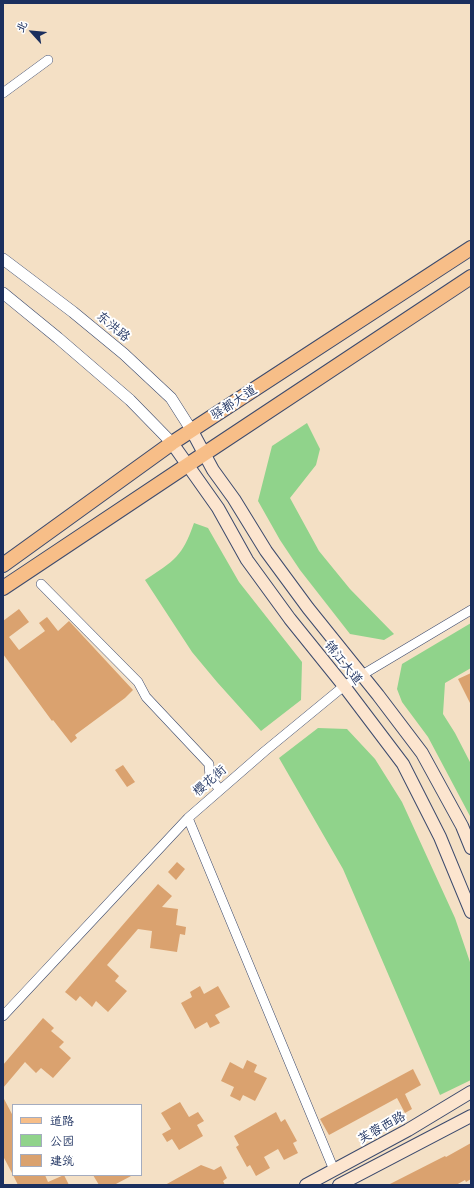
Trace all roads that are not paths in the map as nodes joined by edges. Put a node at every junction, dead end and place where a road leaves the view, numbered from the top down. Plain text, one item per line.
1 (48, 60) dead end
2 (3, 93) edge
3 (471, 248) edge
4 (3, 259) edge
5 (471, 277) edge
6 (3, 293) edge
7 (192, 431) junction
8 (172, 443) junction
9 (204, 454) junction
10 (189, 465) junction
11 (3, 565) edge
12 (40, 584) dead end
13 (3, 588) edge
14 (471, 610) edge
15 (362, 674) junction
16 (344, 686) junction
17 (220, 790) junction
18 (188, 818) junction
19 (471, 848) edge
20 (471, 912) edge
21 (3, 1016) edge
22 (471, 1092) edge
23 (471, 1116) edge
24 (334, 1170) junction
25 (306, 1185) edge
26 (339, 1185) edge

1 - 2 street
3 - 7 main road, 驿都大道
4 - 7 street, 东洪路
5 - 9 main road, 驿都大道
6 - 8 street
7 - 8 main road, 驿都大道
7 - 9 main road, 锦江大道
8 - 10 main road, 锦江大道
8 - 11 main road, 驿都大道
9 - 10 main road, 驿都大道
9 - 15 main road, 锦江大道
10 - 13 main road, 驿都大道
10 - 16 main road, 锦江大道
12 - 17 street
14 - 15 street, 樱花街
15 - 16 street, 樱花街
15 - 19 main road, 锦江大道
16 - 17 street, 樱花街
16 - 20 main road, 锦江大道
17 - 18 street, 樱花街
18 - 21 street, 樱花街
18 - 24 street
22 - 24 main road, 芙蓉西路
23 - 26 main road
24 - 25 main road, 芙蓉西路

